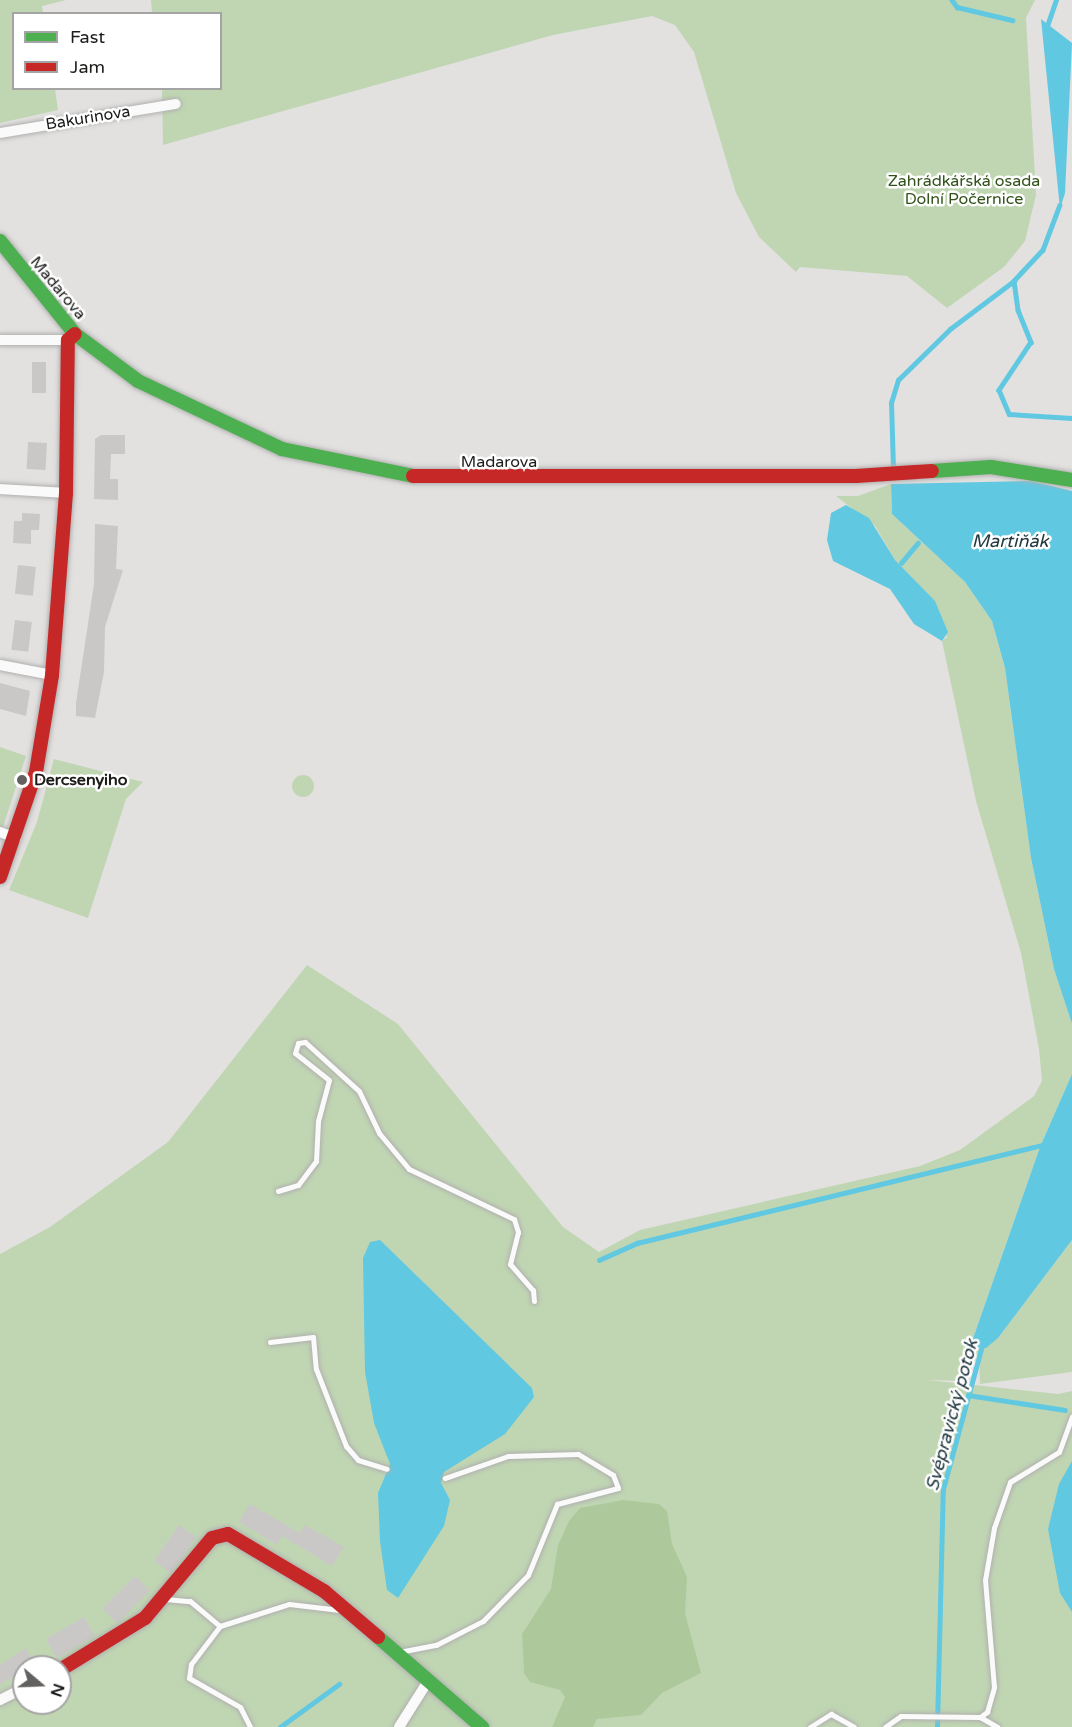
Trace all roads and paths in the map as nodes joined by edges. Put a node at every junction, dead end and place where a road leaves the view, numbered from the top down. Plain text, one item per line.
1 (176, 104) dead end
2 (0, 133) edge
3 (1, 242) edge
4 (72, 337) junction
5 (0, 340) edge
6 (1072, 480) edge
7 (0, 489) edge
8 (66, 493) junction
9 (0, 665) edge
10 (52, 675) junction
11 (0, 832) edge
12 (16, 838) junction
13 (0, 877) edge
14 (278, 1191) dead end
15 (534, 1301) dead end
16 (270, 1342) dead end
17 (1072, 1416) edge
18 (387, 1469) dead end
19 (445, 1478) dead end
20 (163, 1600) junction
21 (348, 1612) junction
22 (220, 1626) junction
23 (394, 1652) junction
24 (72, 1663) edge
25 (428, 1681) junction
26 (980, 1717) junction
27 (250, 1727) edge
28 (399, 1727) edge
29 (482, 1727) edge
30 (810, 1727) edge
31 (854, 1727) edge
32 (885, 1727) edge
33 (997, 1727) edge

1 - 2 street, Bakurinova
3 - 4 street, Madarova
4 - 5 street
4 - 6 street, Madarova
4 - 8 street
7 - 8 street
8 - 10 street
9 - 10 street
10 - 12 street
11 - 12 street
12 - 13 street
14 - 15 lane
16 - 18 lane
17 - 26 lane
19 - 23 lane
20 - 21 street
20 - 22 lane
20 - 24 street
21 - 22 lane
21 - 23 street
22 - 27 lane
23 - 25 street
25 - 28 street
25 - 29 street
26 - 32 lane
26 - 33 lane
30 - 31 lane

